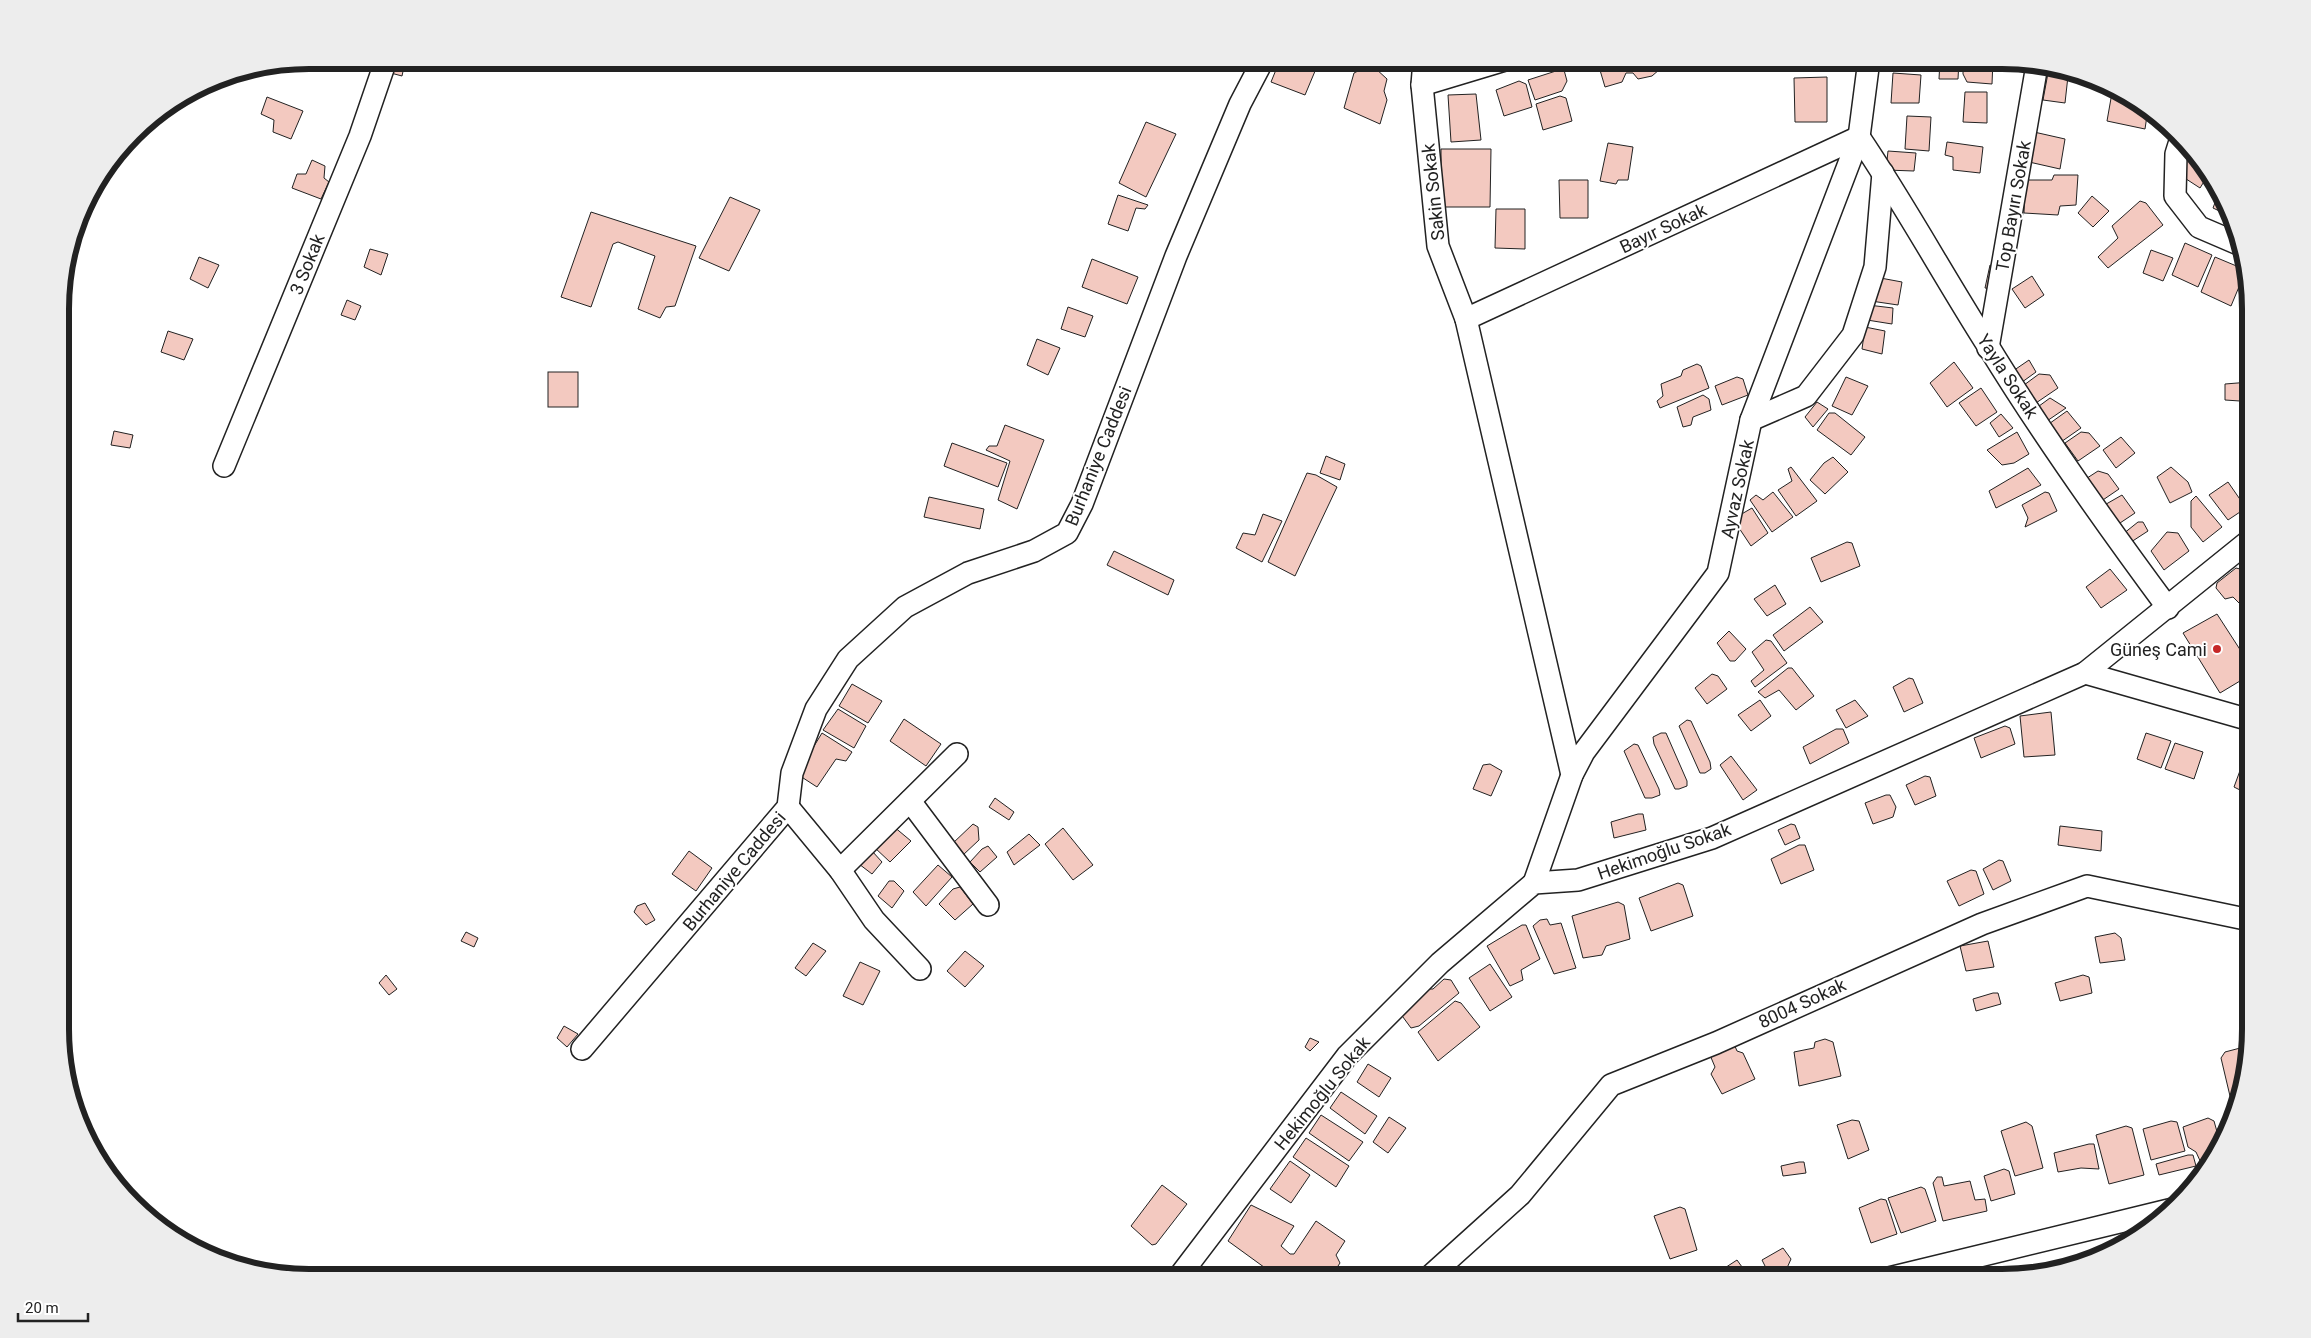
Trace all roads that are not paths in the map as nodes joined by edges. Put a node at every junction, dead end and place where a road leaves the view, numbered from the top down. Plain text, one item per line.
1 (383, 69) edge
2 (1258, 69) edge
3 (1423, 69) edge
4 (1475, 69) edge
5 (1868, 69) edge
6 (2036, 71) edge
7 (1422, 85) junction
8 (1859, 137) junction
9 (2178, 146) edge
10 (1883, 173) junction
11 (2232, 241) edge
12 (1466, 319) junction
13 (1988, 348) junction
14 (1751, 420) junction
15 (224, 466) dead end
16 (2242, 547) edge
17 (2168, 608) junction
18 (2085, 673) junction
19 (2242, 718) edge
20 (957, 754) dead end
21 (1572, 775) junction
22 (910, 801) junction
23 (788, 807) junction
24 (840, 870) junction
25 (1534, 883) junction
26 (988, 904) dead end
27 (2242, 918) edge
28 (920, 969) dead end
29 (582, 1049) dead end
30 (2156, 1213) edge
31 (1185, 1269) edge
32 (1438, 1269) edge
33 (1938, 1269) edge

1 - 15 street, 3 Sokak
2 - 23 street, Burhaniye Caddesi
3 - 7 street, Sakin Sokak
4 - 7 street
5 - 8 street, Ayvaz Sokak
6 - 13 street, Top Bayırı Sokak
7 - 12 street, Sakin Sokak
8 - 10 street, Yayla Sokak
8 - 12 street, Bayır Sokak
8 - 14 street, Ayvaz Sokak
9 - 11 street
10 - 13 street, Yayla Sokak
10 - 14 street
12 - 21 street, Sakin Sokak
13 - 17 street, Yayla Sokak
14 - 21 street, Ayvaz Sokak
16 - 17 street, Hekimoğlu Sokak
17 - 18 street, Hekimoğlu Sokak
18 - 19 street
18 - 25 street, Hekimoğlu Sokak
20 - 22 street
21 - 25 street, Ayvaz Sokak
22 - 24 street
22 - 26 street
23 - 24 street
23 - 29 street, Burhaniye Caddesi
24 - 28 street
25 - 31 street, Hekimoğlu Sokak
27 - 32 street, 8004 Sokak
30 - 33 street

